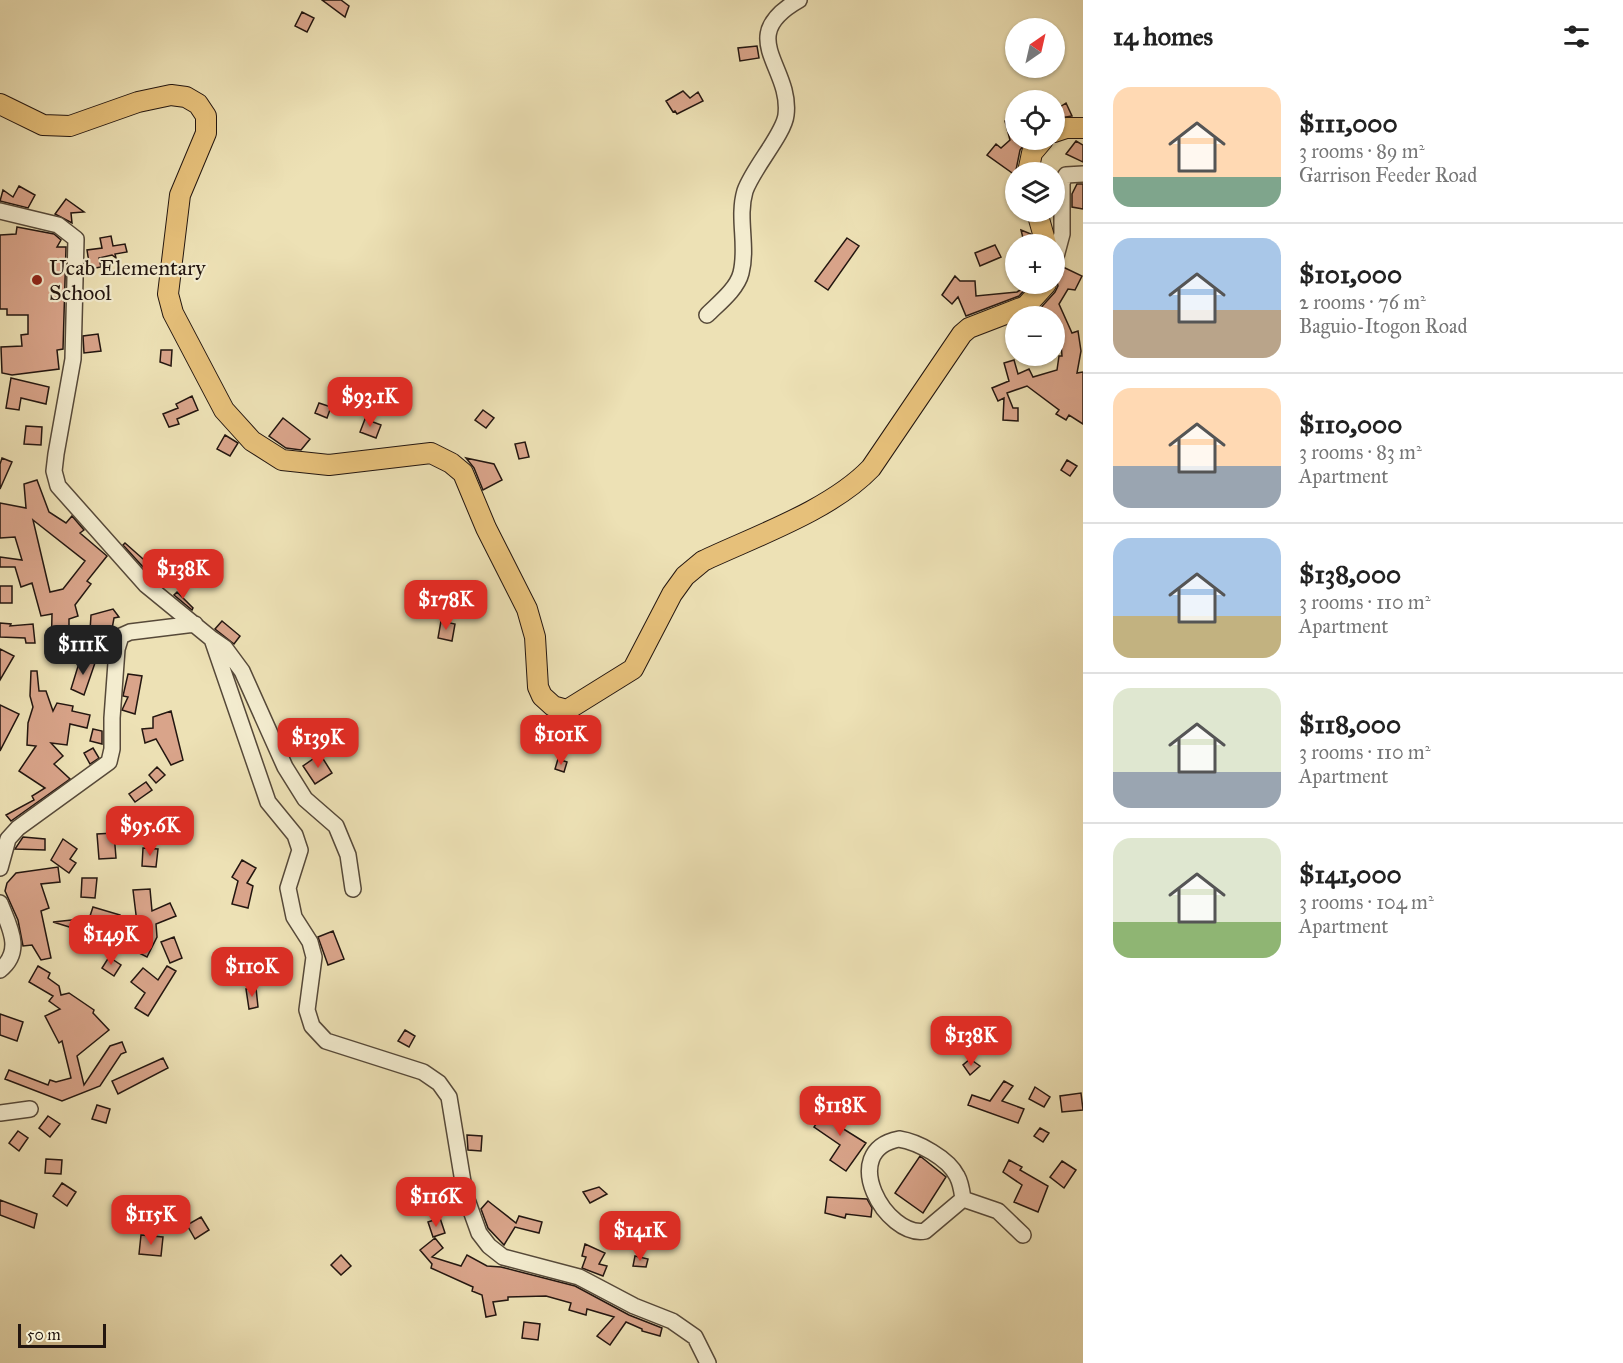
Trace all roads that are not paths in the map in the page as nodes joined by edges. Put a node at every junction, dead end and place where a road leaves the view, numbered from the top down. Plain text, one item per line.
1 (799, 0) edge
2 (0, 104) edge
3 (1065, 128) edge
4 (1083, 128) edge
5 (1083, 174) edge
6 (0, 211) edge
7 (1062, 234) edge
8 (1037, 294) edge
9 (707, 315) dead end
10 (195, 624) junction
11 (213, 639) junction
12 (0, 868) edge
13 (353, 889) dead end
14 (0, 903) edge
15 (0, 970) edge
16 (30, 1109) dead end
17 (0, 1113) edge
18 (963, 1199) junction
19 (1023, 1235) dead end
20 (708, 1363) edge

1 - 9 street
2 - 8 main road
3 - 4 main road
5 - 7 street
6 - 10 street
10 - 11 street
10 - 12 street
11 - 13 street
11 - 20 street
14 - 15 street
16 - 17 street
18 - 18 street
18 - 19 street

